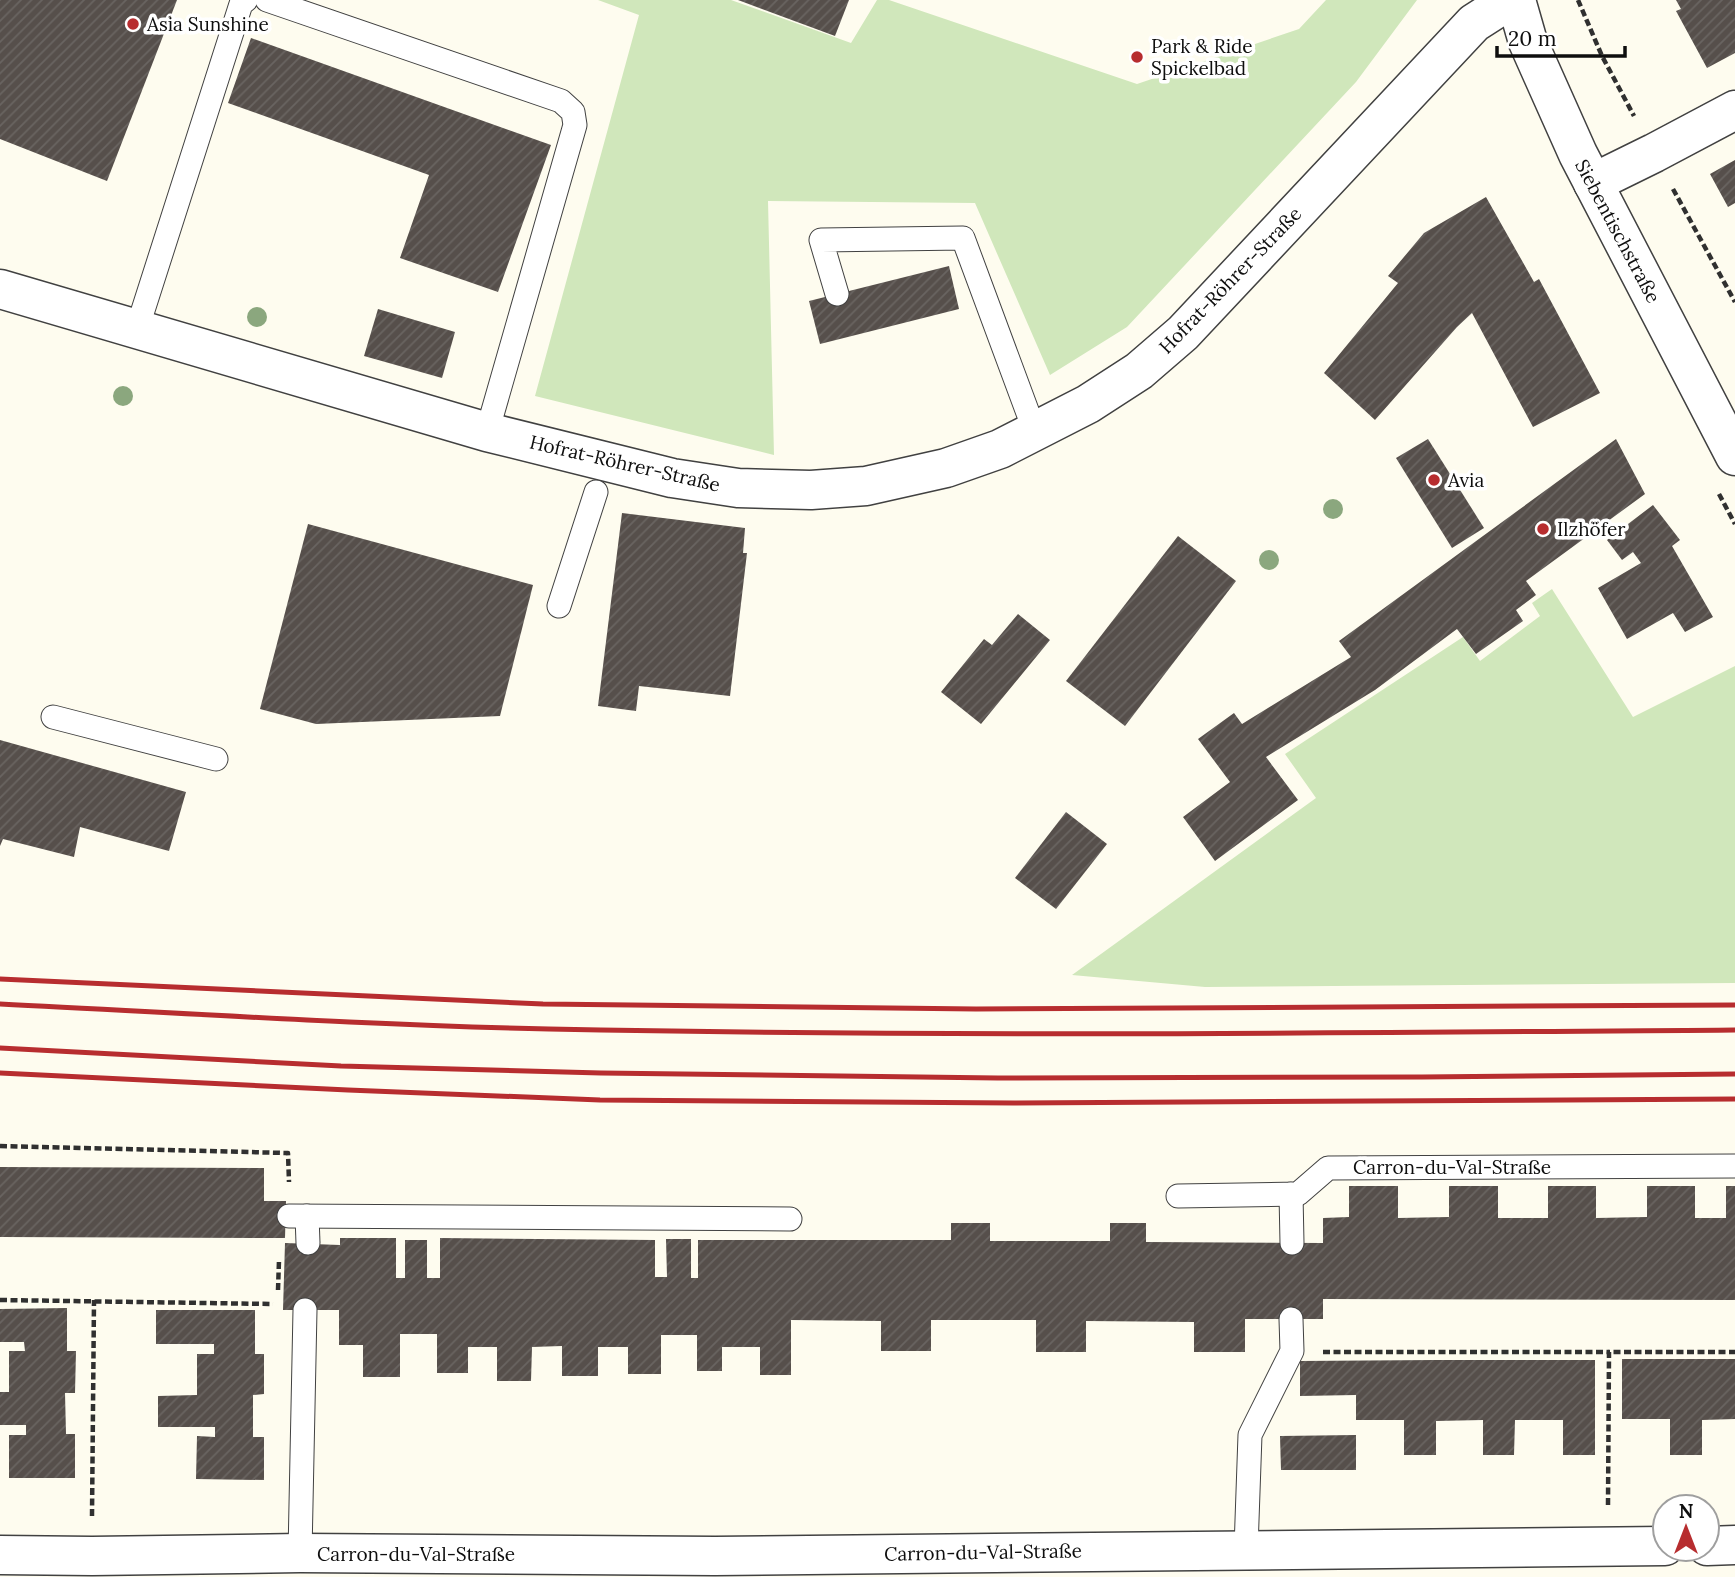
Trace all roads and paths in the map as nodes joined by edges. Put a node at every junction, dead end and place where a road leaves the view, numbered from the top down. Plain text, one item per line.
1 (246, 0) edge
2 (267, 0) edge
3 (1513, 0) edge
4 (1578, 0) edge
5 (1582, 9) dead end
6 (1735, 110) edge
7 (1592, 183) junction
8 (1, 293) edge
9 (837, 294) dead end
10 (137, 329) junction
11 (487, 432) junction
12 (1035, 432) junction
13 (1735, 456) edge
14 (596, 492) dead end
15 (559, 606) dead end
16 (53, 717) dead end
17 (216, 759) dead end
18 (0, 1146) edge
19 (1735, 1166) edge
20 (1291, 1194) junction
21 (1178, 1196) dead end
22 (298, 1216) junction
23 (790, 1219) dead end
24 (308, 1243) dead end
25 (1292, 1243) dead end
26 (0, 1300) edge
27 (94, 1300) junction
28 (278, 1304) dead end
29 (306, 1310) dead end
30 (1291, 1320) dead end
31 (1292, 1352) junction
32 (1609, 1352) junction
33 (1735, 1352) edge
34 (1608, 1546) junction
35 (1651, 1546) edge
36 (1246, 1549) junction
37 (300, 1553) junction
38 (0, 1555) edge
39 (92, 1556) junction

1 - 10 lane
2 - 11 lane
3 - 7 street, Siebentischstraße
3 - 12 street, Hofrat-Röhrer-Straße
4 - 5 path
6 - 7 street
7 - 13 street, Siebentischstraße
8 - 10 street, Hofrat-Röhrer-Straße
9 - 12 lane
10 - 11 street, Hofrat-Röhrer-Straße
11 - 12 street, Hofrat-Röhrer-Straße
14 - 15 lane
16 - 17 lane
18 - 22 path
19 - 20 lane, Carron-du-Val-Straße
20 - 21 lane
20 - 25 lane
22 - 23 lane
22 - 24 lane
26 - 27 path
27 - 28 path
27 - 39 path
29 - 37 lane, Carron-du-Val-Straße
30 - 31 lane
31 - 32 path
31 - 36 lane
32 - 33 path
32 - 34 path
34 - 35 street, Carron-du-Val-Straße
34 - 36 street, Carron-du-Val-Straße
36 - 37 street, Carron-du-Val-Straße
37 - 39 street, Carron-du-Val-Straße
38 - 39 street, Carron-du-Val-Straße

